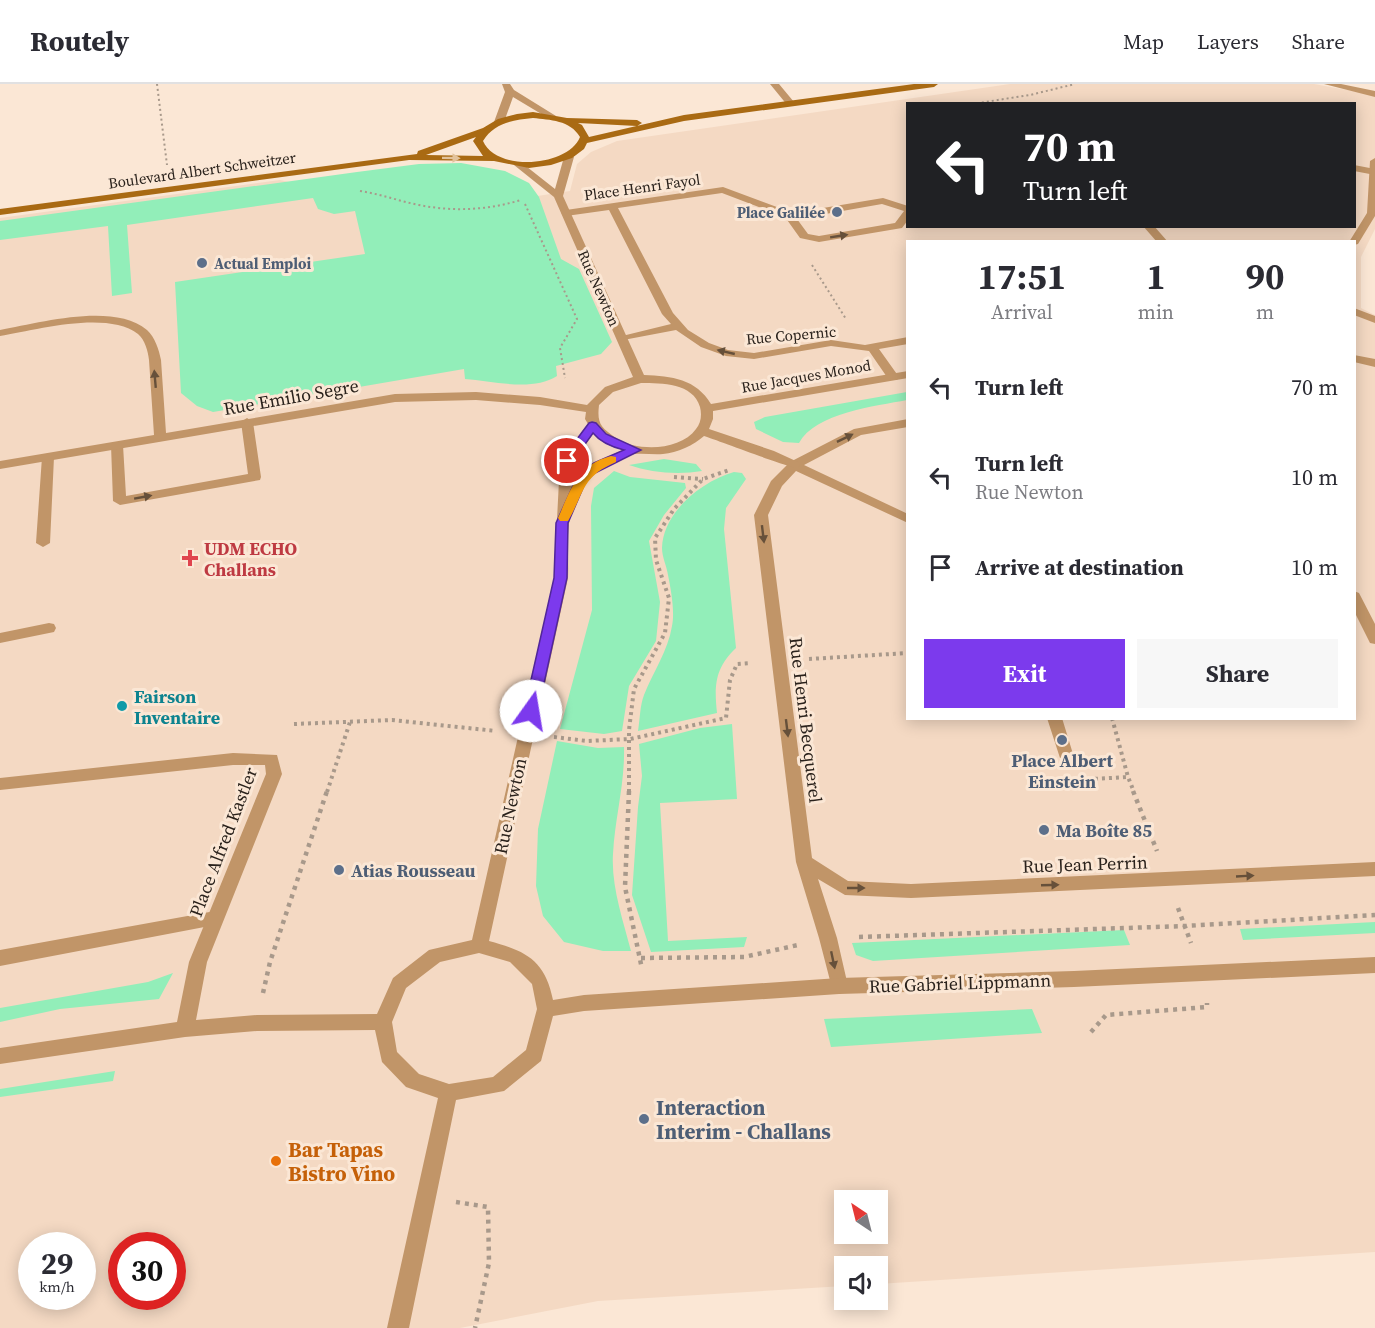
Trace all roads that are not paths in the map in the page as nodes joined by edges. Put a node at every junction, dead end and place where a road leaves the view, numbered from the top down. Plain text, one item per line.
1 (774, 84) edge
2 (934, 84) edge
3 (1328, 84) edge
4 (508, 88) edge
5 (1375, 94) edge
6 (791, 104) junction
7 (551, 116) junction
8 (569, 120) junction
9 (499, 122) junction
10 (655, 123) junction
11 (483, 131) junction
12 (585, 141) junction
13 (409, 157) junction
14 (568, 157) junction
15 (492, 159) junction
16 (1375, 161) edge
17 (519, 165) junction
18 (1356, 168) edge
19 (1374, 172) edge
20 (558, 196) junction
21 (612, 206) junction
22 (906, 210) edge
23 (0, 212) edge
24 (566, 213) junction
25 (906, 214) edge
26 (790, 217) junction
27 (1150, 228) edge
28 (1161, 240) edge
29 (1355, 240) edge
30 (1356, 312) edge
31 (1375, 320) edge
32 (679, 326) junction
33 (0, 333) edge
34 (622, 339) junction
35 (906, 340) edge
36 (871, 346) junction
37 (1356, 358) edge
38 (1375, 363) edge
39 (906, 374) edge
40 (893, 377) junction
41 (640, 379) junction
42 (709, 408) junction
43 (591, 409) junction
44 (247, 422) junction
45 (906, 423) edge
46 (592, 426) junction
47 (702, 431) junction
48 (160, 437) junction
49 (117, 445) junction
50 (635, 450) junction
51 (48, 457) junction
52 (0, 465) edge
53 (794, 465) junction
54 (906, 518) edge
55 (562, 523) junction
56 (43, 543) dead end
57 (1356, 600) edge
58 (1365, 616) edge
59 (49, 628) dead end
60 (0, 638) edge
61 (1375, 639) edge
62 (1055, 720) edge
63 (1065, 754) dead end
64 (0, 784) edge
65 (804, 862) junction
66 (1375, 869) edge
67 (215, 918) junction
68 (479, 946) junction
69 (0, 958) edge
70 (1375, 965) edge
71 (839, 986) junction
72 (546, 1009) junction
73 (383, 1022) junction
74 (185, 1029) junction
75 (0, 1056) edge
76 (449, 1093) junction
77 (398, 1328) edge

1 - 6 street
2 - 6 main road
3 - 5 street
4 - 7 street
4 - 9 street
6 - 10 main road
7 - 8 main road, Boulevard Albert Schweitzer
7 - 9 main road, Boulevard Albert Schweitzer
8 - 10 main road
8 - 12 main road
9 - 11 main road, Boulevard Albert Schweitzer
10 - 12 main road
11 - 13 main road, Boulevard Albert Schweitzer
11 - 15 main road
12 - 14 main road
13 -> 15 main road, Boulevard Albert Schweitzer
13 - 23 main road, Boulevard Albert Schweitzer
14 - 17 main road, Boulevard Albert Schweitzer
14 - 20 street
15 - 17 main road, Boulevard Albert Schweitzer
16 - 19 street
17 - 20 street, Rue Newton
18 - 19 street
19 - 29 street
20 - 24 street, Rue Newton
21 - 24 street, Place Henri Fayol
21 - 26 street, Place Henri Fayol
21 - 32 street, Rue Copernic
22 - 26 street
24 - 34 street, Rue Newton
26 -> 25 street
27 - 28 street
30 - 31 street
32 - 34 street
36 -> 32 street, Rue Copernic
48 -> 33 street
34 - 41 street, Rue Newton
35 - 36 street, Rue Copernic
36 - 40 street
37 - 38 street
39 - 40 street, Rue Jacques Monod
40 - 42 street, Rue Jacques Monod
41 - 42 street
41 - 43 street
42 - 47 street
43 - 44 street, Rue Emilio Segre
43 - 46 street
44 - 48 street, Rue Emilio Segre
49 -> 44 street
53 -> 45 street
46 - 50 street
46 - 55 street, Rue Newton
47 - 50 street
47 - 53 street
48 - 49 street, Rue Emilio Segre
49 - 51 street, Rue Emilio Segre
50 - 55 street, Rue Newton
51 - 52 street, Rue Emilio Segre
51 - 56 street
53 - 54 street
53 -> 65 street, Rue Henri Becquerel
55 - 68 street, Rue Newton
57 - 58 street
58 - 61 street
59 - 60 street
62 - 63 street
64 - 67 street, Place Alfred Kastler
65 -> 66 street, Rue Jean Perrin
65 -> 71 street, Rue Henri Becquerel
67 - 69 street
67 - 74 street, Place Alfred Kastler
68 - 72 street
68 - 73 street
70 - 71 street, Rue Gabriel Lippmann
71 - 72 street, Rue Gabriel Lippmann
72 - 76 street
73 - 74 street
73 - 76 street
74 - 75 street
76 - 77 street

